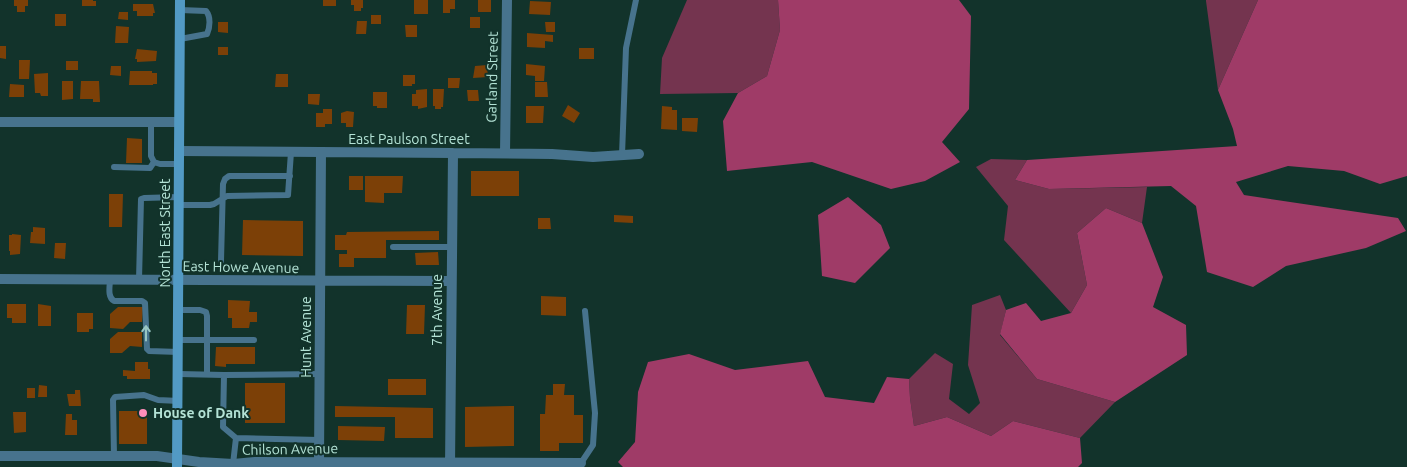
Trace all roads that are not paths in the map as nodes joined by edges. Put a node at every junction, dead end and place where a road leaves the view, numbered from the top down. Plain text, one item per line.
1 (507, 0) edge
2 (636, 0) edge
3 (180, 5) edge
4 (180, 39) junction
5 (0, 122) edge
6 (151, 122) junction
7 (179, 122) junction
8 (179, 151) junction
9 (291, 152) junction
10 (321, 152) junction
11 (453, 153) junction
12 (505, 154) junction
13 (639, 154) dead end
14 (622, 155) junction
15 (154, 162) junction
16 (179, 164) junction
17 (114, 167) dead end
18 (290, 176) junction
19 (223, 198) junction
20 (179, 201) junction
21 (394, 247) dead end
22 (452, 248) junction
23 (221, 260) dead end
24 (0, 279) edge
25 (110, 280) junction
26 (139, 280) junction
27 (179, 280) junction
28 (451, 281) junction
29 (320, 282) junction
30 (179, 310) junction
31 (585, 311) dead end
32 (179, 340) junction
33 (207, 340) junction
34 (254, 340) dead end
35 (179, 352) junction
36 (179, 374) junction
37 (207, 374) junction
38 (224, 374) junction
39 (320, 374) junction
40 (179, 401) junction
41 (236, 438) junction
42 (320, 440) junction
43 (0, 456) edge
44 (114, 456) junction
45 (319, 462) junction
46 (177, 463) edge
47 (581, 463) joint
48 (233, 464) junction
49 (255, 464) edge
50 (450, 465) edge

1 - 12 street, Garland Street
2 - 14 lane
3 - 4 main road, North East Street
3 - 4 lane
4 - 7 main road, North East Street
5 - 6 street
6 - 7 street
6 - 15 lane
7 - 8 main road, North East Street
8 - 9 street, East Paulson Street
8 - 16 main road, North East Street
9 - 10 street, East Paulson Street
9 - 18 lane
10 - 11 street, East Paulson Street
10 - 29 street, Hunt Avenue
11 - 12 street, East Paulson Street
11 - 22 street, 7th Avenue
12 - 14 street, East Paulson Street
13 - 14 street, East Paulson Street
15 - 16 lane
15 - 17 lane
16 - 20 main road, North East Street
18 - 19 lane
18 - 19 lane
19 - 20 lane
19 - 23 lane
20 - 26 lane
20 - 27 main road, North East Street
21 - 22 lane
22 - 28 street, 7th Avenue
24 - 25 street, East Howe Avenue
25 - 26 street, East Howe Avenue
35 -> 25 lane
26 - 27 street, East Howe Avenue
27 - 29 street, East Howe Avenue
27 - 30 main road, North East Street
28 - 29 street, East Howe Avenue
28 - 50 street, 7th Avenue
29 - 39 street, Hunt Avenue
30 - 32 main road, North East Street
30 - 33 lane
31 - 47 lane
32 - 33 lane
32 - 35 main road, North East Street
33 - 34 lane
33 - 37 lane
35 - 36 main road, North East Street
36 - 37 lane
36 - 40 main road, North East Street
37 - 38 lane
38 - 39 lane
38 - 41 lane
39 - 42 street, Hunt Avenue
40 - 44 lane
40 - 46 main road, North East Street
41 - 42 lane
41 - 48 lane
42 - 45 street, Hunt Avenue
43 - 44 street, Chilson Avenue
44 - 46 street, Chilson Avenue
45 - 49 street, Chilson Avenue
45 - 50 street, Chilson Avenue
46 - 48 street, Chilson Avenue
47 - 50 street, Chilson Avenue
48 - 49 street, Chilson Avenue

